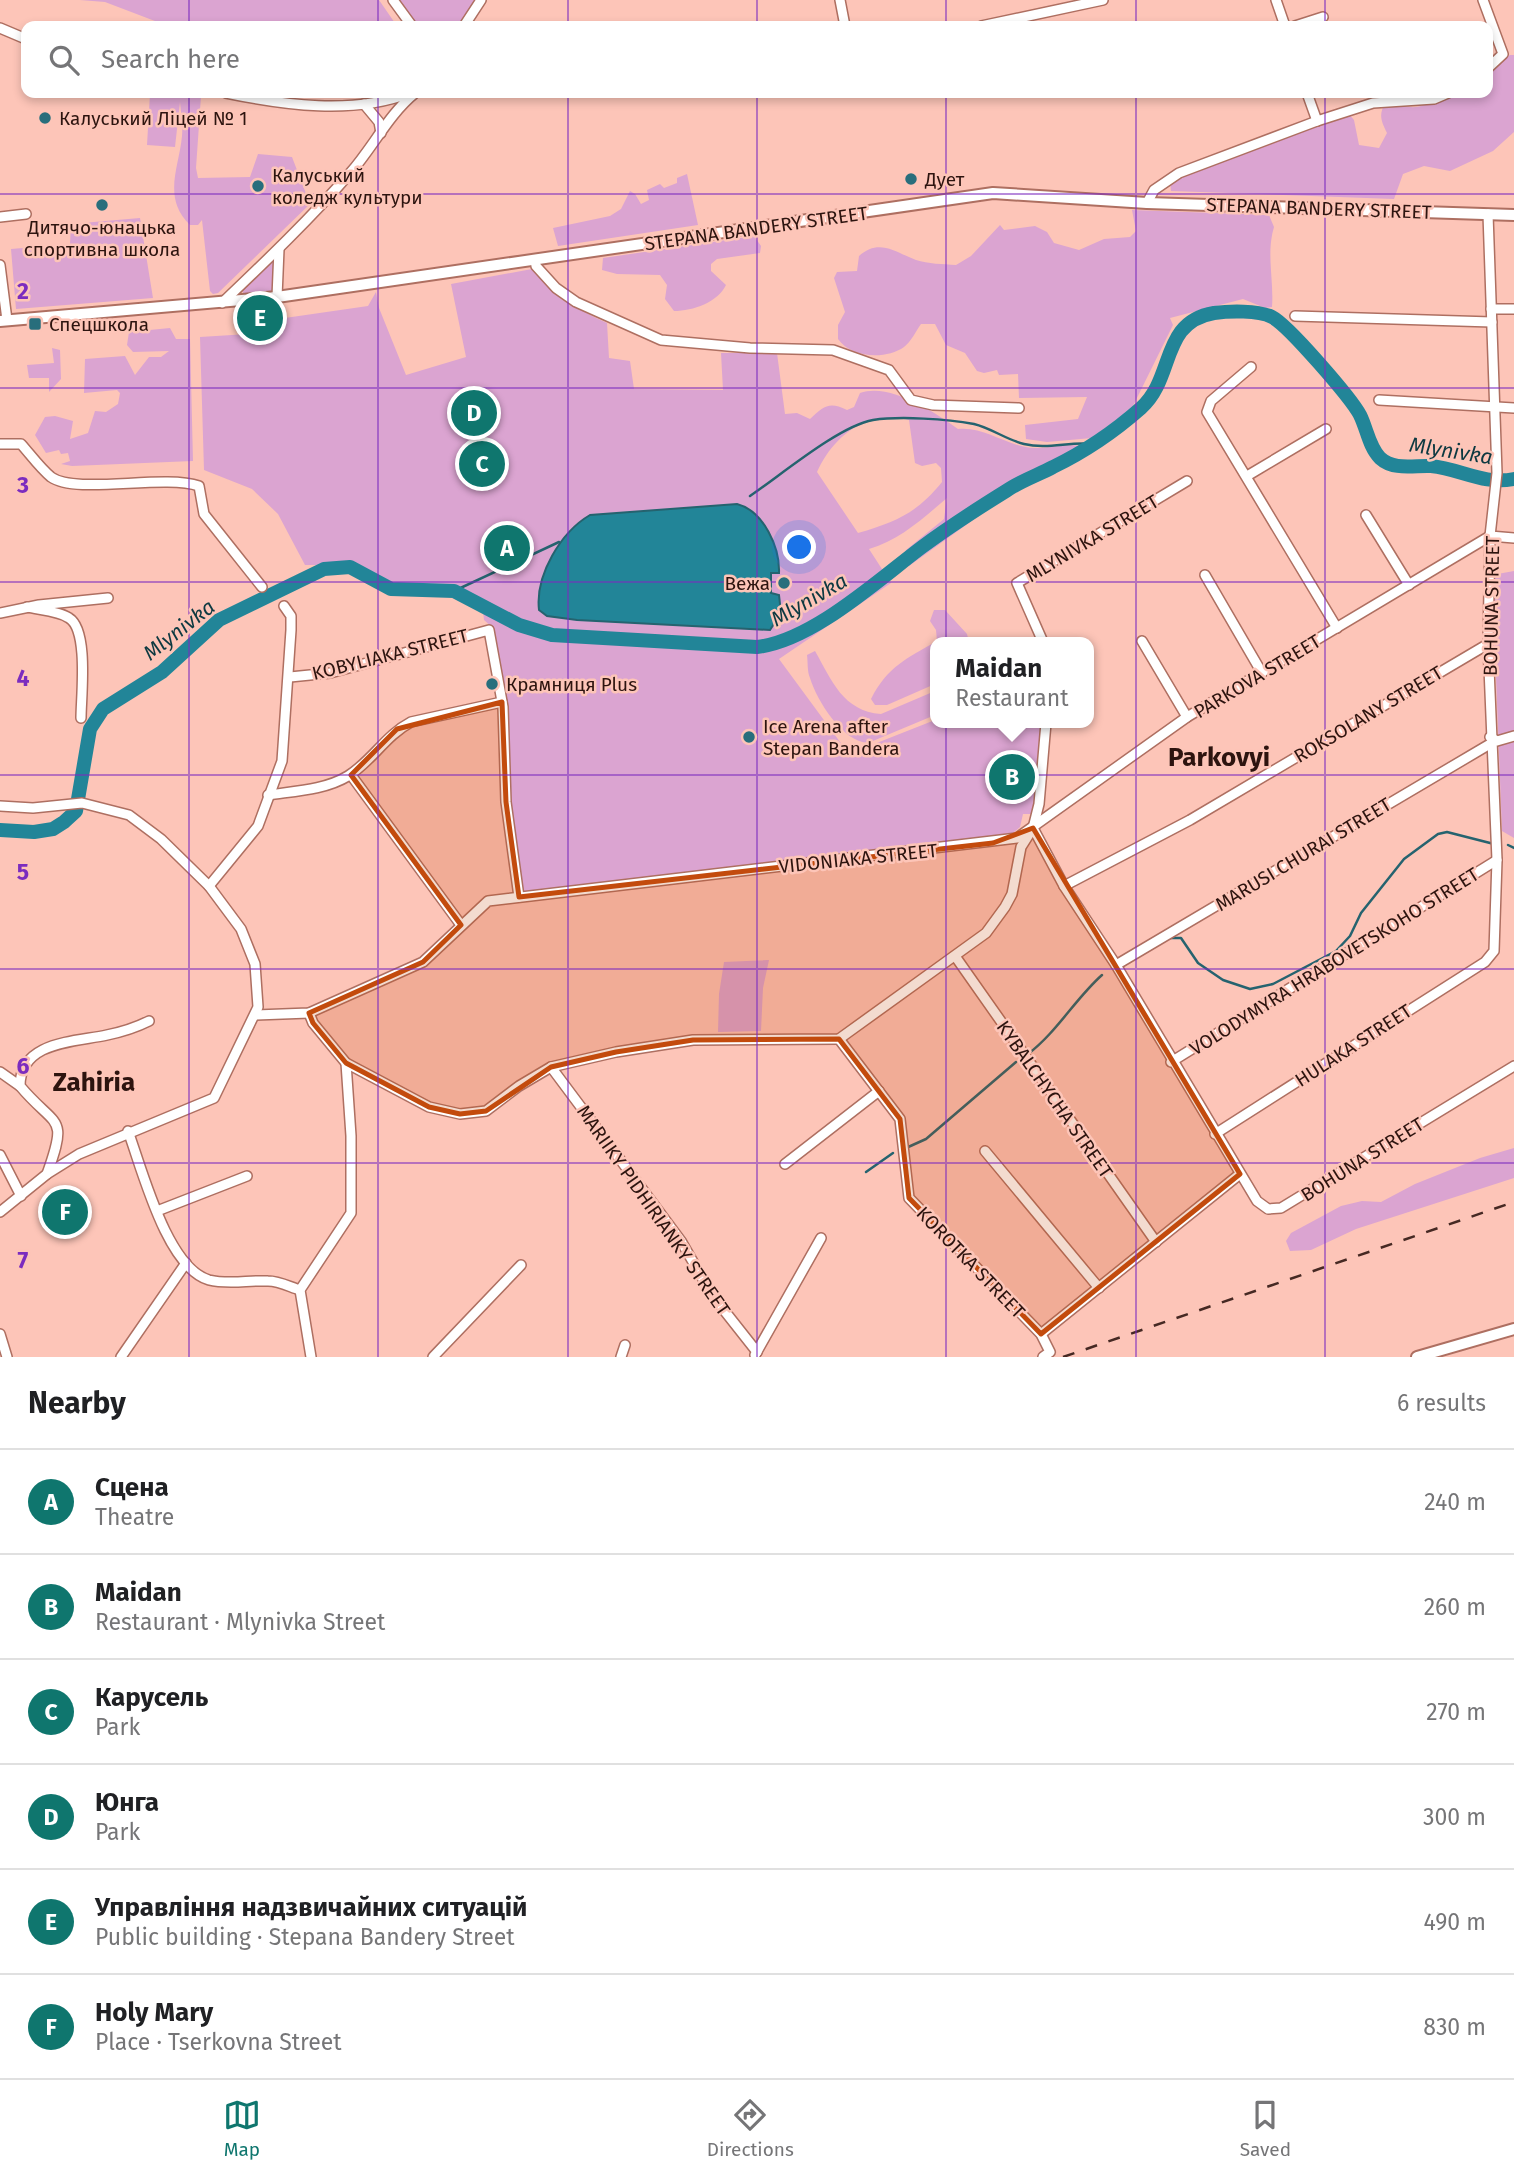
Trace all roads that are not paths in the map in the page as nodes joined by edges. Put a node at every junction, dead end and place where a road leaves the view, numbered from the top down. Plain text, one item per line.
1 (393, 0) edge
2 (481, 0) edge
3 (839, 0) edge
4 (1103, 0) edge
5 (1276, 0) edge
6 (1483, 0) edge
7 (1323, 17) dead end
8 (408, 21) edge
9 (467, 21) edge
10 (844, 21) edge
11 (1006, 21) edge
12 (1283, 21) edge
13 (1311, 21) edge
14 (1491, 21) edge
15 (1493, 27) edge
16 (0, 28) edge
17 (21, 36) edge
18 (1493, 63) edge
19 (264, 98) edge
20 (390, 98) edge
21 (408, 98) edge
22 (1309, 98) edge
23 (1436, 98) edge
24 (365, 104) junction
25 (1317, 121) junction
26 (382, 133) junction
27 (1147, 203) junction
28 (26, 214) dead end
29 (1488, 214) junction
30 (1514, 215) edge
31 (0, 217) edge
32 (279, 249) junction
33 (535, 260) junction
34 (0, 265) edge
35 (277, 297) junction
36 (222, 303) junction
37 (1491, 309) junction
38 (1514, 309) edge
39 (1296, 316) dead end
40 (3, 321) edge
41 (1492, 322) junction
42 (1251, 367) dead end
43 (1380, 400) dead end
44 (1019, 408) dead end
45 (1496, 408) junction
46 (1514, 408) edge
47 (1326, 429) dead end
48 (0, 444) edge
49 (1247, 476) junction
50 (1187, 481) dead end
51 (1366, 515) dead end
52 (1490, 536) junction
53 (1514, 538) edge
54 (1205, 575) dead end
55 (1409, 585) junction
56 (262, 587) dead end
57 (108, 598) dead end
58 (284, 606) dead end
59 (27, 607) junction
60 (0, 613) edge
61 (1337, 628) junction
62 (1041, 637) edge
63 (1142, 641) dead end
64 (1488, 644) junction
65 (1262, 673) junction
66 (290, 677) junction
67 (502, 702) junction
68 (1187, 717) junction
69 (81, 718) dead end
70 (1046, 728) edge
71 (1514, 736) edge
72 (1490, 741) junction
73 (351, 775) junction
74 (268, 795) junction
75 (0, 806) edge
76 (1032, 828) junction
77 (1497, 860) junction
78 (209, 886) junction
79 (1064, 886) junction
80 (519, 897) junction
81 (461, 925) junction
82 (1490, 955) joint
83 (954, 956) junction
84 (1116, 965) junction
85 (309, 1013) junction
86 (256, 1015) junction
87 (149, 1021) dead end
88 (839, 1039) junction
89 (1171, 1062) junction
90 (346, 1063) junction
91 (1514, 1066) edge
92 (551, 1068) junction
93 (0, 1072) edge
94 (20, 1086) junction
95 (879, 1091) junction
96 (128, 1131) junction
97 (1215, 1133) junction
98 (985, 1151) dead end
99 (0, 1155) edge
100 (785, 1164) dead end
101 (47, 1174) junction
102 (1240, 1174) junction
103 (247, 1176) dead end
104 (21, 1196) junction
105 (157, 1211) junction
106 (0, 1212) edge
107 (821, 1238) dead end
108 (1156, 1242) junction
109 (186, 1263) junction
110 (521, 1265) dead end
111 (1098, 1288) junction
112 (300, 1290) junction
113 (1514, 1329) edge
114 (0, 1334) edge
115 (1041, 1334) junction
116 (625, 1345) dead end
117 (756, 1354) edge
118 (7, 1357) edge
119 (121, 1357) edge
120 (311, 1357) edge
121 (433, 1357) edge
122 (621, 1357) edge
123 (1043, 1357) edge
124 (1418, 1357) edge

1 - 8 street
2 - 9 street
3 - 10 street
4 - 11 street
5 - 12 street
6 - 14 street
7 - 13 street
15 - 18 street
16 - 17 street
19 - 24 street
20 - 24 street
21 - 26 street
22 - 25 street
23 - 25 street
24 - 26 street
25 - 27 street
26 - 32 street
27 - 29 main road, STEPANA BANDERY STREET
27 - 33 main road, STEPANA BANDERY STREET
28 - 31 street
29 - 30 main road, STEPANA BANDERY STREET
29 - 37 street, BOHUNA STREET
32 - 35 street
32 - 36 street
33 - 35 main road, STEPANA BANDERY STREET
33 - 44 street
34 - 40 street
35 - 36 main road, STEPANA BANDERY STREET
36 - 40 main road, STEPANA BANDERY STREET
37 - 38 street
37 - 41 street, BOHUNA STREET
39 - 41 street
41 - 45 street, BOHUNA STREET
42 - 49 street
43 - 45 street
45 - 46 street
45 - 52 street, BOHUNA STREET
47 - 49 street
48 - 56 street
49 - 61 street
50 - 62 street, MLYNIVKA STREET
51 - 55 street
52 - 53 street
52 - 55 street, PARKOVA STREET
52 - 64 street, BOHUNA STREET
54 - 65 street
55 - 61 street, PARKOVA STREET
57 - 59 street
58 - 66 street
59 - 60 street
59 - 69 street
61 - 65 street, PARKOVA STREET
63 - 68 street
64 - 72 street, BOHUNA STREET
64 - 79 street, ROKSOLANY STREET
65 - 68 street, PARKOVA STREET
66 - 67 street, KOBYLIAKA STREET
66 - 74 street
67 - 73 street
67 - 80 street
68 - 76 street, PARKOVA STREET
70 - 76 street
71 - 72 street
72 - 77 street, BOHUNA STREET
72 - 84 street, MARUSI CHURAI STREET
73 - 74 street
73 - 81 street
74 - 78 street
75 - 78 street
76 - 79 street
76 - 80 street, VIDONIAKA STREET
76 - 83 street
77 - 82 street, BOHUNA STREET
77 - 89 street, VOLODYMYRA HRABOVETSKOHO STREET
78 - 86 street
79 - 84 street
80 - 81 street, VIDONIAKA STREET
81 - 85 street, VIDONIAKA STREET
82 - 97 street, HULAKA STREET
83 - 88 street
83 - 108 street, KYBALCHYCHA STREET
84 - 89 street
85 - 86 street, VIDONIAKA STREET
85 - 90 street
86 - 96 street
87 - 94 street
88 - 92 street
88 - 95 street, KOROTKA STREET
89 - 97 street
90 - 92 street
90 - 112 street
91 - 102 street, BOHUNA STREET
92 - 117 street, MARIIKY PIDHIRIANKY STREET
93 - 94 street
94 - 101 street
95 - 100 street
95 - 115 street, KOROTKA STREET
96 - 101 street
96 - 105 street
97 - 102 street
98 - 111 street
99 - 104 street
101 - 104 street
102 - 108 street
103 - 105 street
104 - 106 street
105 - 109 street
107 - 117 street
108 - 111 street
109 - 112 street
109 - 119 street
110 - 121 street
111 - 115 street
112 - 120 street
113 - 124 main road
114 - 118 street
115 - 123 street
116 - 122 street

